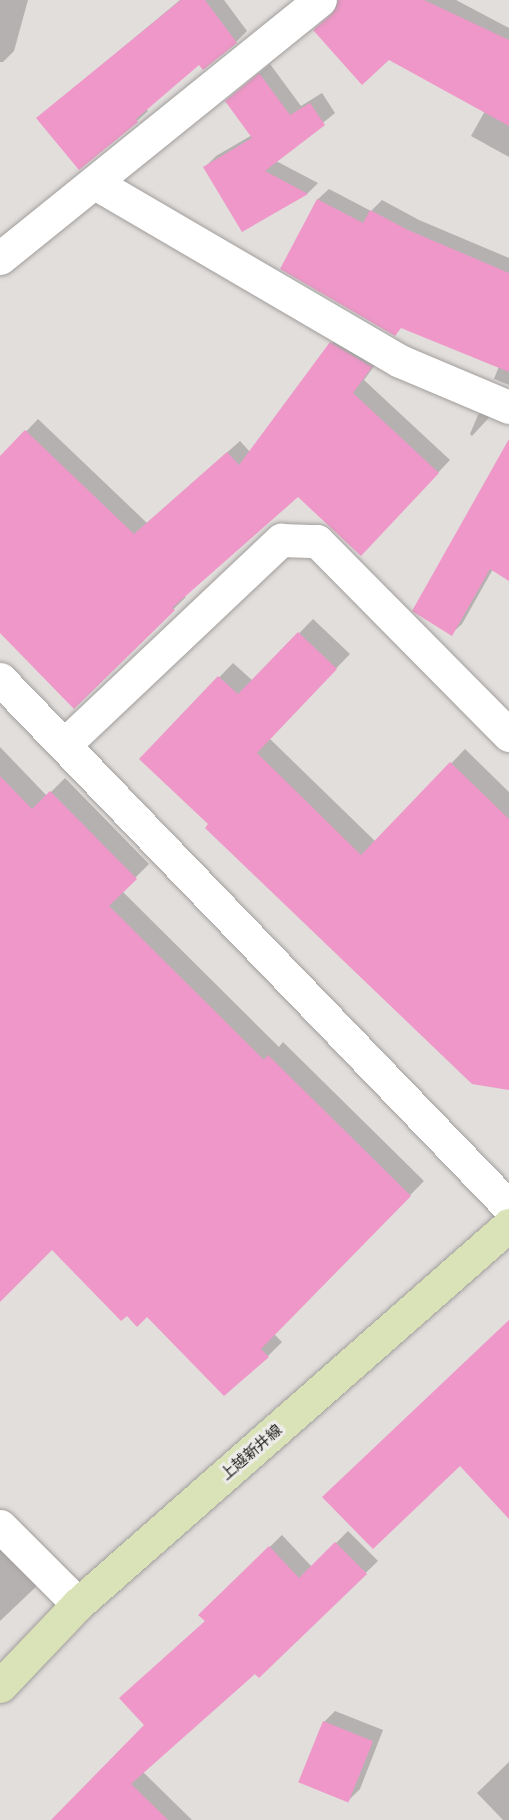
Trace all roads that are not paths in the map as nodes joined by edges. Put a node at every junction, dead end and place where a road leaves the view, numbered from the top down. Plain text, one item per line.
1 (320, 0) edge
2 (95, 183) junction
3 (0, 258) edge
4 (509, 407) edge
5 (0, 679) edge
6 (509, 735) edge
7 (64, 745) junction
8 (509, 1207) edge
9 (509, 1225) edge
10 (0, 1526) edge
11 (78, 1604) junction
12 (0, 1686) edge

1 - 2 street
2 - 3 street
2 - 4 street
5 - 7 street
6 - 7 street
7 - 8 street
9 - 11 main road, 上越新井線
10 - 11 street
11 - 12 main road, 上越新井線

